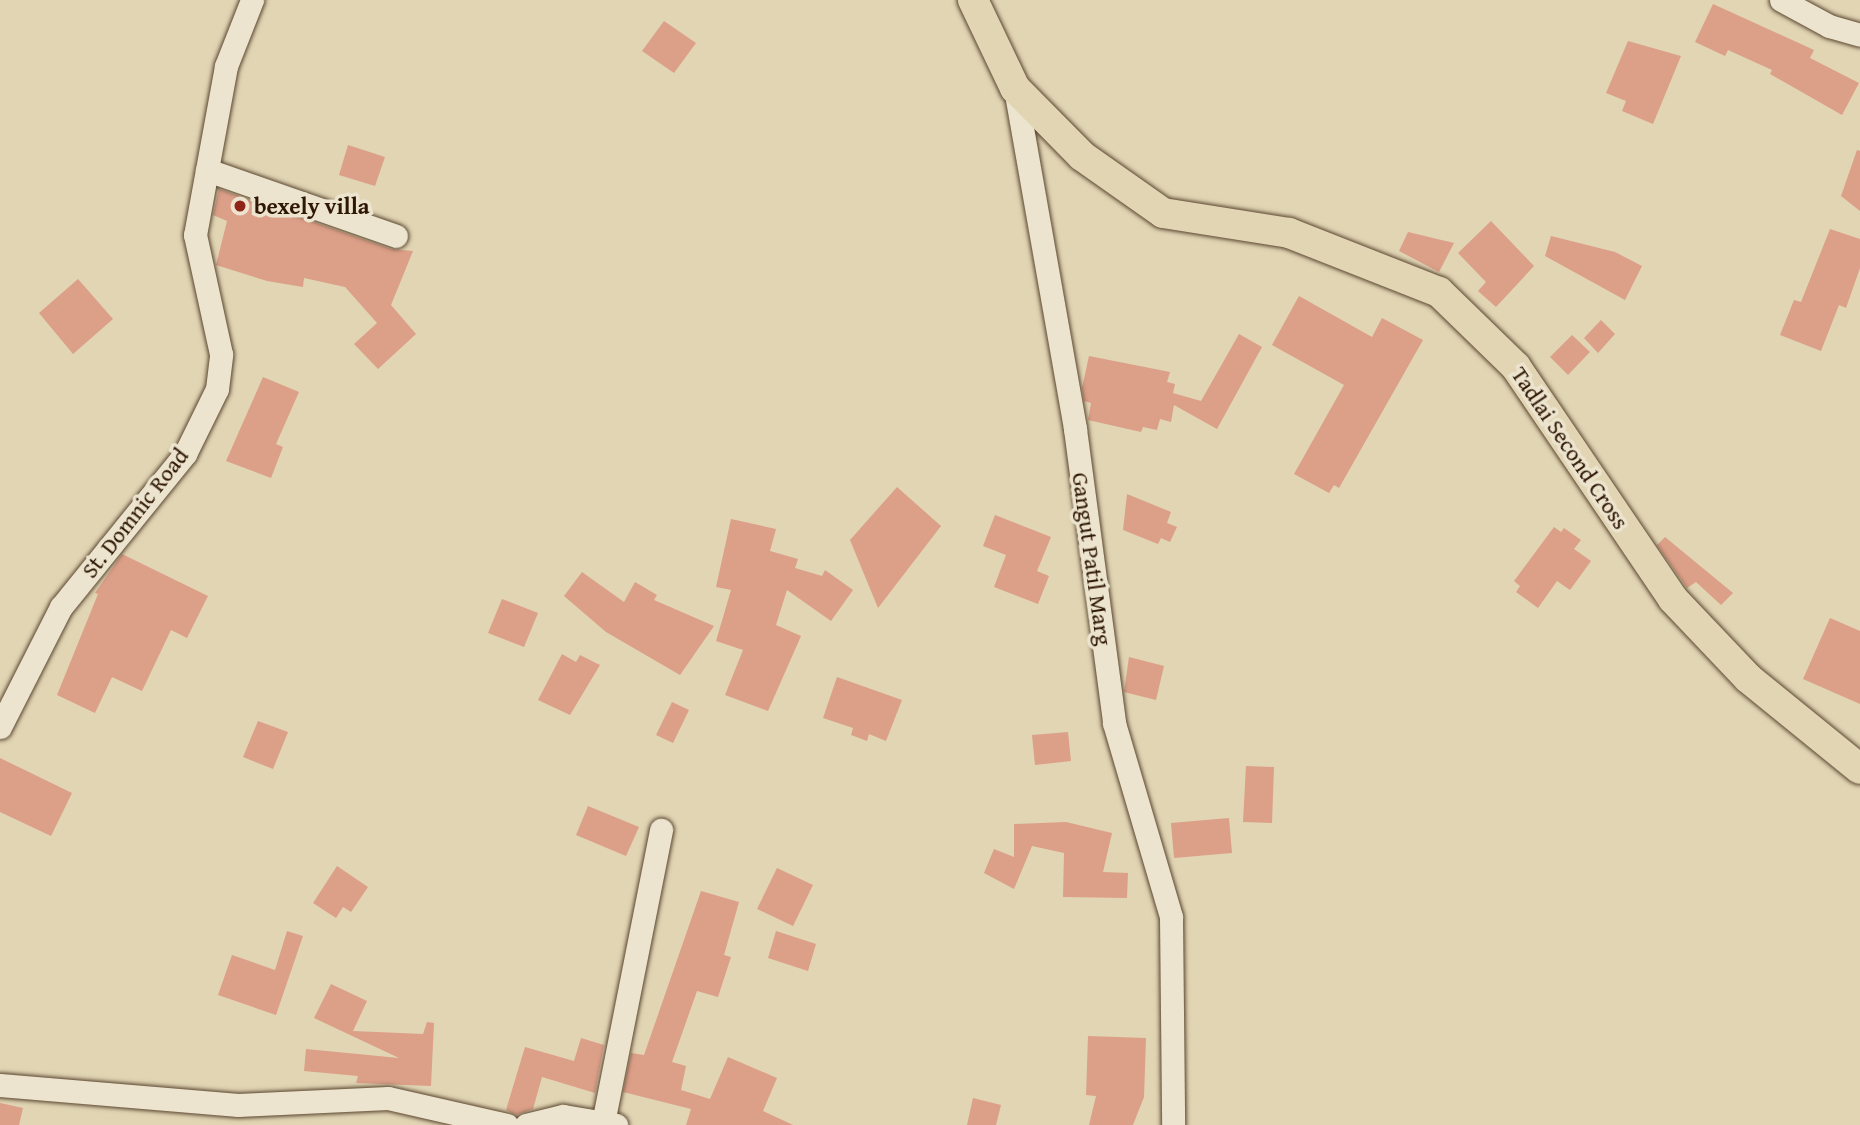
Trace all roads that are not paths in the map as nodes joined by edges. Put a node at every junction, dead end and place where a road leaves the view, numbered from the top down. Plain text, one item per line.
1 (252, 0) edge
2 (973, 0) edge
3 (1781, 0) edge
4 (1860, 35) edge
5 (1015, 88) junction
6 (207, 170) junction
7 (396, 236) dead end
8 (0, 727) edge
9 (1860, 769) edge
10 (661, 830) dead end
11 (0, 1085) edge
12 (610, 1124) edge
13 (507, 1125) edge
14 (526, 1125) edge
15 (1173, 1125) edge

1 - 6 street, St. Domnic Road
2 - 5 main road, Gangut Patil Marg
3 - 4 street
5 - 9 main road, Tadlai Second Cross
5 - 15 street, Gangut Patil Marg
6 - 7 street
6 - 8 street, St. Domnic Road
10 - 12 street
11 - 13 street
12 - 14 street

